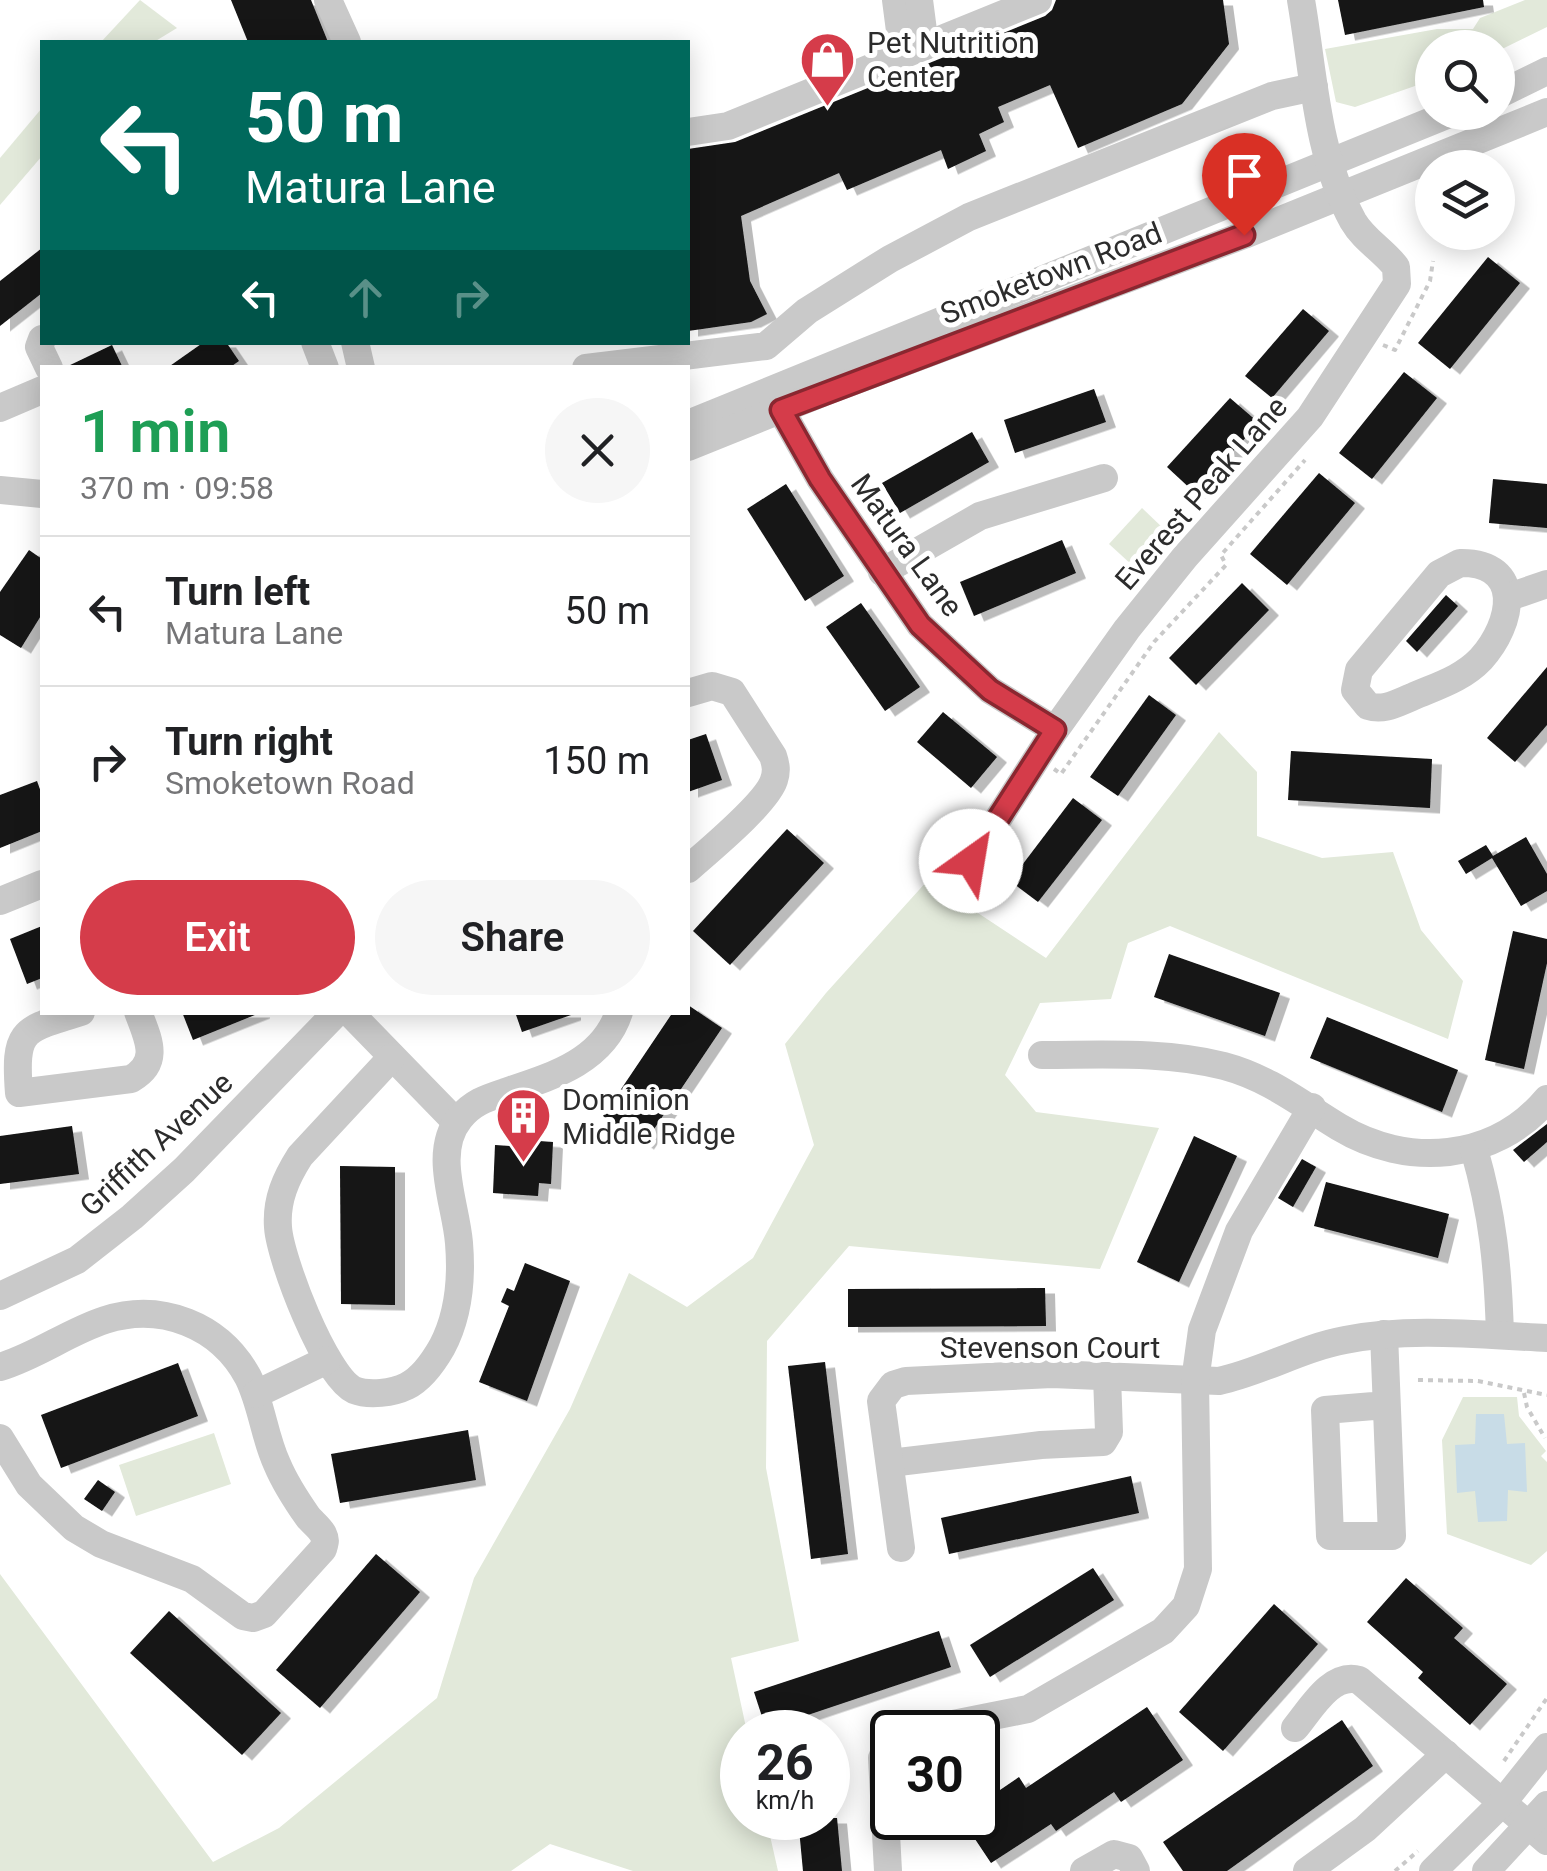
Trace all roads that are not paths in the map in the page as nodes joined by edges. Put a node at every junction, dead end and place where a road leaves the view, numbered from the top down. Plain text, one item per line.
1 (328, 0) edge
2 (896, 0) edge
3 (919, 0) edge
4 (1038, 0) edge
5 (1301, 0) edge
6 (346, 40) edge
7 (914, 50) junction
8 (1547, 71) edge
9 (1515, 86) edge
10 (1314, 88) junction
11 (1547, 112) edge
12 (1415, 128) edge
13 (690, 132) edge
14 (1330, 164) junction
15 (1341, 195) junction
16 (611, 365) edge
17 (40, 391) edge
18 (0, 408) edge
19 (781, 410) junction
20 (690, 423) edge
21 (690, 447) edge
22 (1104, 478) dead end
23 (0, 490) edge
24 (40, 494) edge
25 (882, 572) junction
26 (1547, 584) edge
27 (1509, 597) junction
28 (690, 692) edge
29 (1055, 730) junction
30 (971, 861) dead end
31 (690, 867) edge
32 (40, 885) edge
33 (0, 901) edge
34 (71, 1015) edge
35 (139, 1015) edge
36 (334, 1015) edge
37 (352, 1015) edge
38 (617, 1015) edge
39 (1042, 1055) dead end
40 (392, 1057) junction
41 (10, 1094) edge
42 (1547, 1100) edge
43 (1312, 1108) junction
44 (456, 1122) junction
45 (1474, 1148) junction
46 (0, 1296) edge
47 (1384, 1334) junction
48 (1500, 1336) junction
49 (1547, 1338) edge
50 (327, 1360) junction
51 (0, 1367) edge
52 (1107, 1376) junction
53 (1195, 1381) junction
54 (256, 1394) junction
55 (1386, 1405) junction
56 (0, 1438) edge
57 (890, 1463) junction
58 (902, 1548) dead end
59 (1000, 1715) edge
60 (1294, 1728) dead end
61 (1547, 1747) edge
62 (1446, 1754) junction
63 (1503, 1802) junction
64 (1541, 1824) edge
65 (886, 1840) edge
66 (888, 1871) edge
67 (1084, 1871) edge
68 (1136, 1871) edge
69 (1307, 1871) edge
70 (1432, 1871) edge
71 (1486, 1871) edge

1 - 6 street
2 - 7 street
3 - 7 street
4 - 7 street
5 - 10 street, Everest Peak Lane
7 - 13 street
8 - 9 street
10 - 14 street, Everest Peak Lane
10 - 16 street
11 - 15 street, Smoketown Road
12 - 14 street, Smoketown Road
14 - 15 street, Everest Peak Lane
14 - 20 street, Smoketown Road
15 - 19 street, Smoketown Road
15 - 29 street, Everest Peak Lane
17 - 18 street
19 - 21 street, Smoketown Road
19 - 25 street, Matura Lane
22 - 25 street
23 - 24 street
25 - 29 street, Matura Lane
26 - 27 street
27 - 27 street
28 - 31 street
29 - 30 street, Everest Peak Lane
32 - 33 street
34 - 41 street
35 - 41 street
36 - 46 street, Griffith Avenue
37 - 40 street
38 - 44 street
39 - 43 street
40 - 44 street
40 - 50 street
42 - 45 street
43 - 45 street
43 - 53 street
44 - 50 street
45 - 48 street
47 - 48 street, Stevenson Court
47 - 53 street, Stevenson Court
47 - 55 street
48 - 49 street, Stevenson Court
50 - 54 street
51 - 54 street
52 - 53 street, Stevenson Court
52 - 57 street
52 - 57 street, Stevenson Court
53 - 59 street
54 - 56 street
55 - 55 street
57 - 58 street, Stevenson Court
60 - 62 street
61 - 63 street
62 - 63 street
62 - 69 street
63 - 64 street
63 - 70 street
64 - 71 street
65 - 66 street
67 - 68 street

